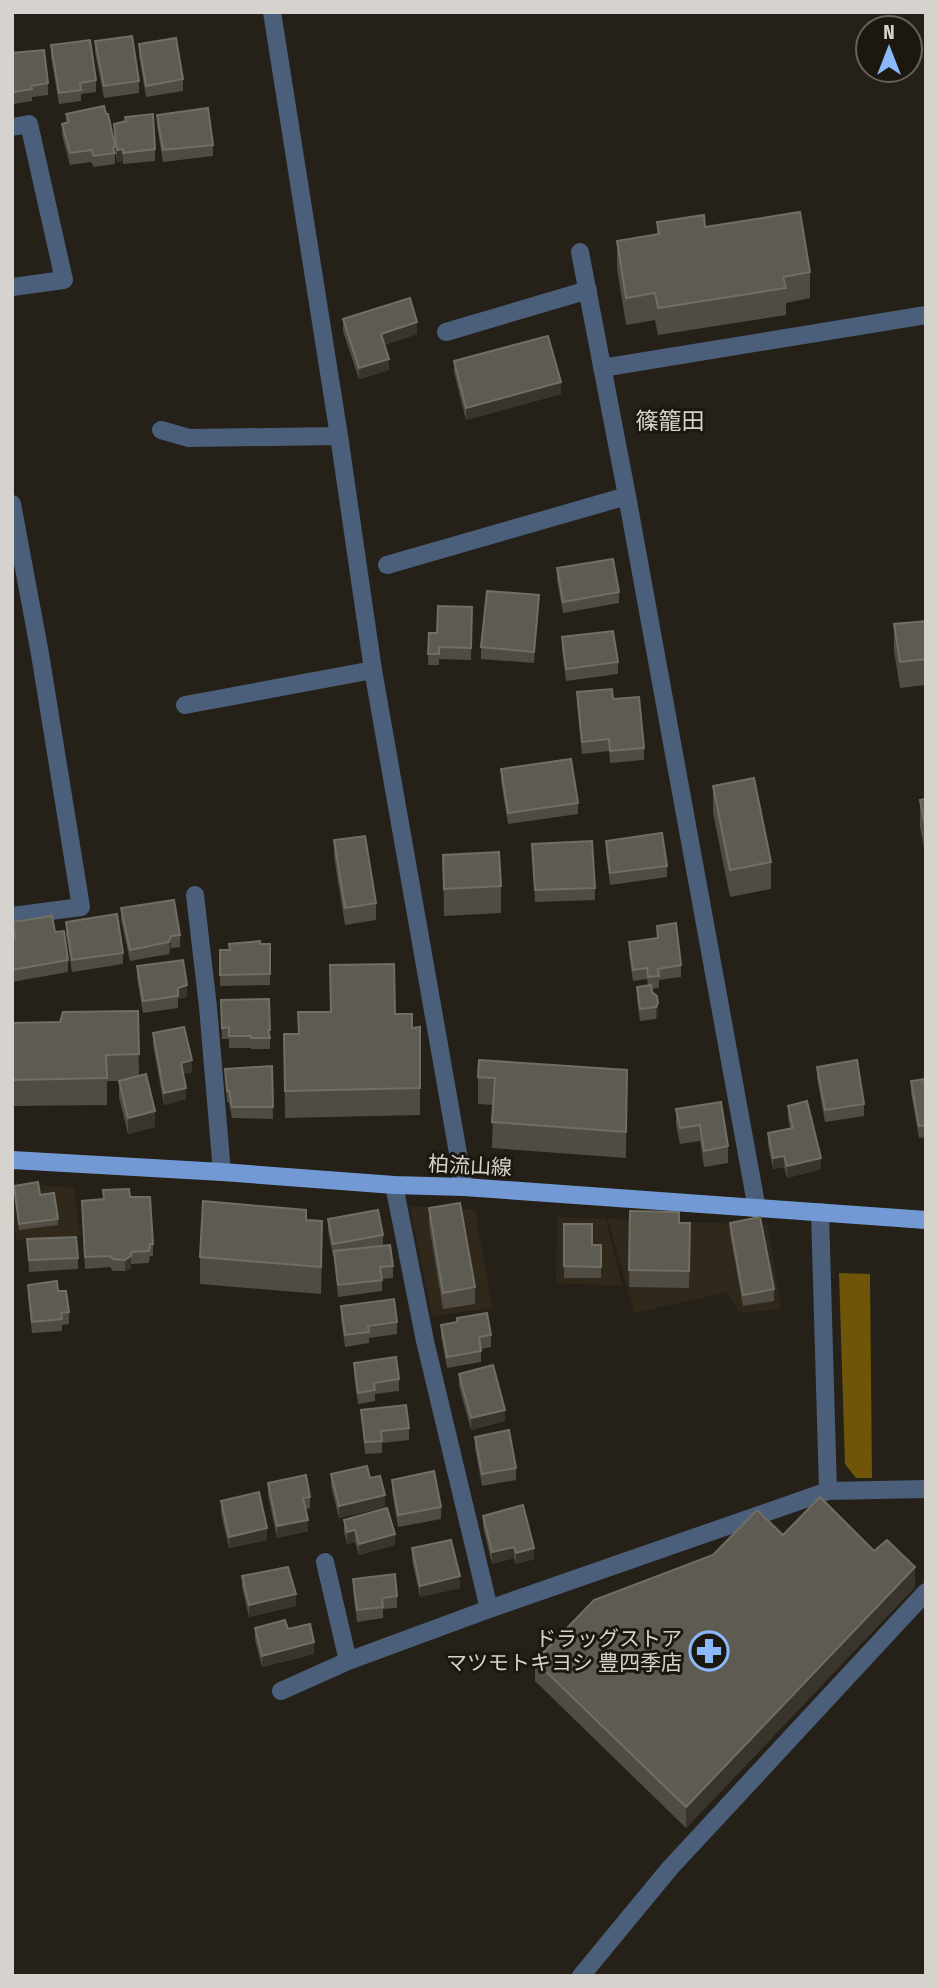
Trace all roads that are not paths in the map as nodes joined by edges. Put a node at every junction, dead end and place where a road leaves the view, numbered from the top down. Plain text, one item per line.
1 (272, 12) edge
2 (12, 127) edge
3 (580, 252) dead end
4 (12, 287) edge
5 (588, 290) junction
6 (926, 315) edge
7 (446, 332) dead end
8 (601, 368) junction
9 (161, 430) dead end
10 (339, 436) junction
11 (627, 496) junction
12 (12, 504) edge
13 (387, 565) dead end
14 (373, 670) junction
15 (185, 705) dead end
16 (195, 895) dead end
17 (12, 916) edge
18 (12, 1160) edge
19 (222, 1172) junction
20 (394, 1185) junction
21 (464, 1187) junction
22 (757, 1209) junction
23 (820, 1212) junction
24 (926, 1220) edge
25 (926, 1489) edge
26 (828, 1491) junction
27 (325, 1562) dead end
28 (926, 1592) edge
29 (489, 1609) junction
30 (348, 1661) junction
31 (281, 1691) dead end
32 (581, 1976) edge

1 - 10 street
2 - 4 street
3 - 5 street
5 - 7 street
5 - 8 street
6 - 8 street
8 - 11 street
9 - 10 street
10 - 14 street
11 - 13 street
11 - 22 street
12 - 17 street
14 - 15 street
14 - 21 street
16 - 19 street
18 - 19 main road, 柏流山線
19 - 20 main road, 柏流山線
20 - 21 main road, 柏流山線
20 - 29 street
21 - 22 main road, 柏流山線
22 - 23 main road, 柏流山線
23 - 24 main road, 柏流山線
23 - 26 street
25 - 26 street
26 - 29 street
27 - 30 street
28 - 32 street
29 - 30 street
30 - 31 street

